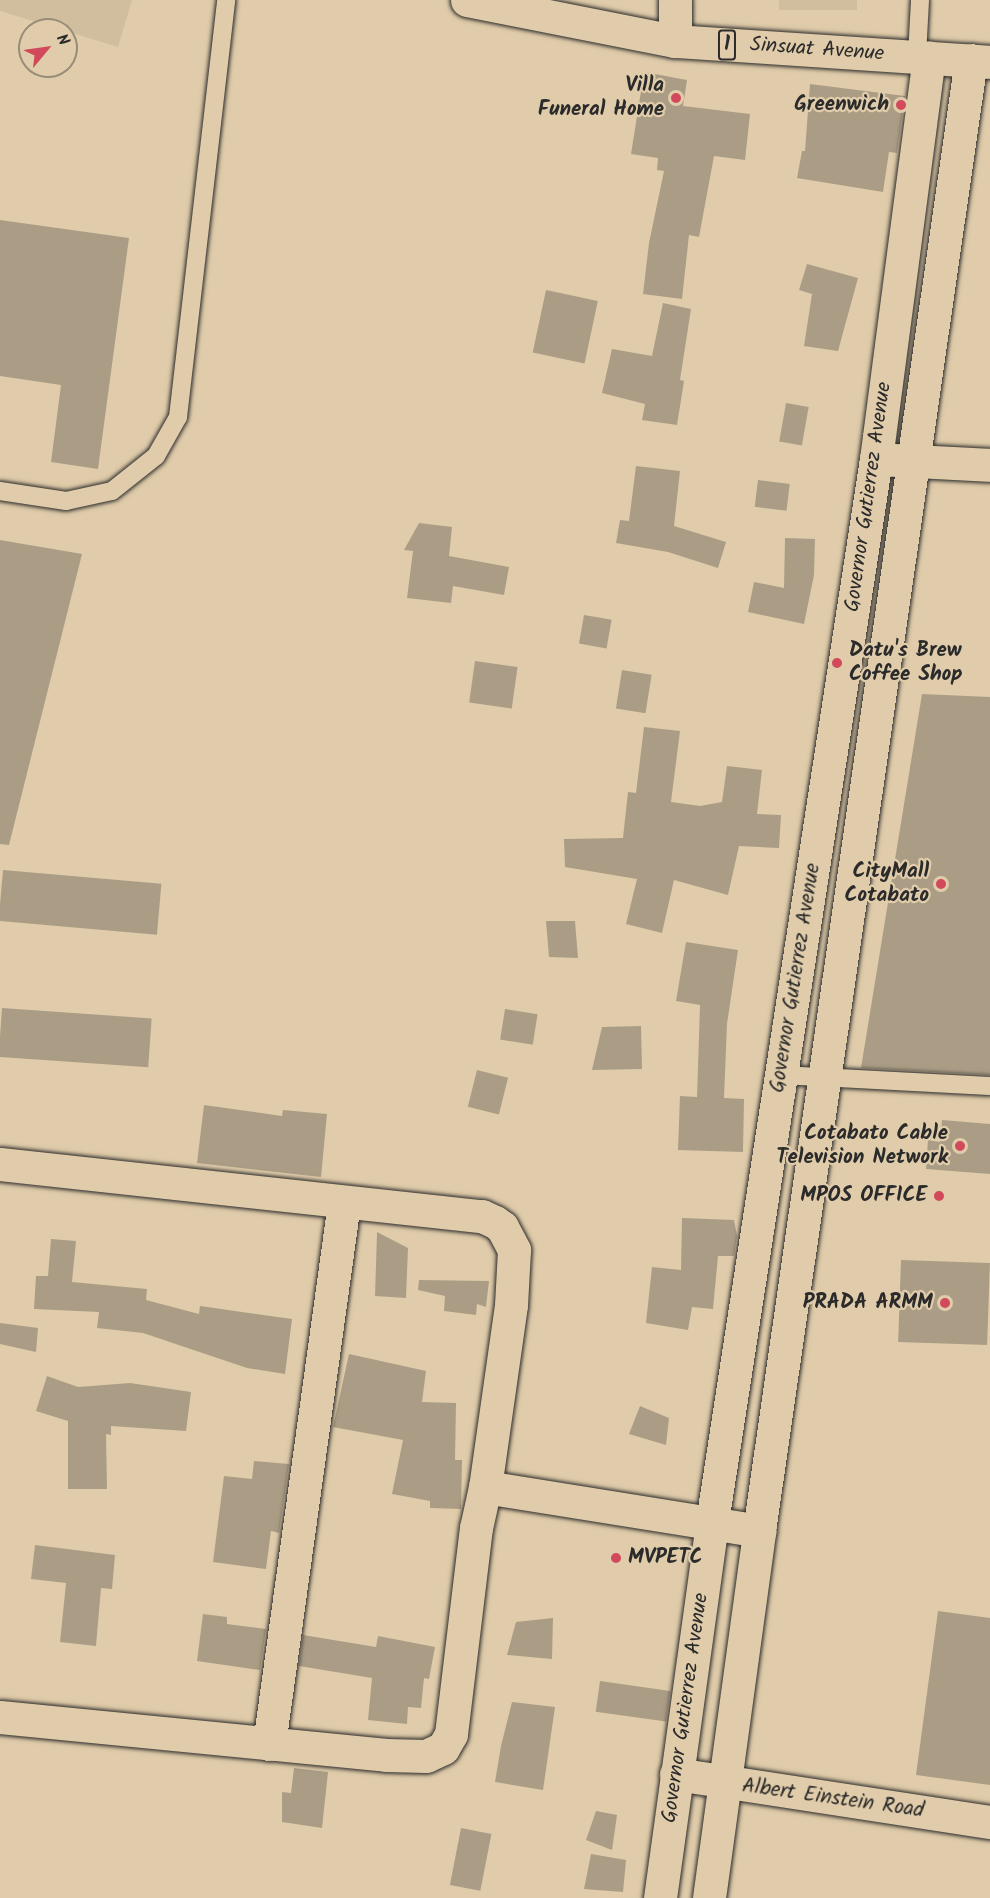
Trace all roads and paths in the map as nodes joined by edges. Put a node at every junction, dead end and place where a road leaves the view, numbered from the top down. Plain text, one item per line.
1 (226, 0) edge
2 (467, 0) edge
3 (675, 0) edge
4 (920, 0) edge
5 (675, 41) junction
6 (923, 57) junction
7 (981, 61) edge
8 (876, 459) junction
9 (913, 461) junction
10 (990, 465) edge
11 (0, 491) edge
12 (781, 1075) junction
13 (824, 1078) junction
14 (990, 1086) edge
15 (0, 1166) edge
16 (344, 1203) junction
17 (485, 1487) junction
18 (712, 1522) junction
19 (759, 1532) junction
20 (0, 1717) edge
21 (269, 1744) junction
22 (676, 1774) junction
23 (726, 1783) junction
24 (990, 1822) edge
25 (660, 1898) edge
26 (710, 1898) edge

1 - 11 lane
2 - 5 street, Sinsuat Avenue / 1
3 - 5 street
4 - 6 lane
5 - 6 street, Sinsuat Avenue / 1
6 - 7 street, Sinsuat Avenue / 1
6 - 8 street, Governor Gutierrez Avenue
7 - 9 street, Governor Gutierrez Avenue
8 - 9 street
8 - 12 street, Governor Gutierrez Avenue
9 - 10 street
9 - 13 street, Governor Gutierrez Avenue
12 - 13 lane
12 - 18 street, Governor Gutierrez Avenue
13 - 14 lane
13 - 19 street, Governor Gutierrez Avenue
15 - 16 street
16 - 17 street
16 - 21 street
17 - 18 street
17 - 21 street
18 - 19 street
18 - 22 street, Governor Gutierrez Avenue
19 - 23 street, Governor Gutierrez Avenue
20 - 21 street
22 - 23 street, Albert Einstein Road
22 - 25 street, Governor Gutierrez Avenue
23 - 24 street, Albert Einstein Road
23 - 26 street, Governor Gutierrez Avenue

